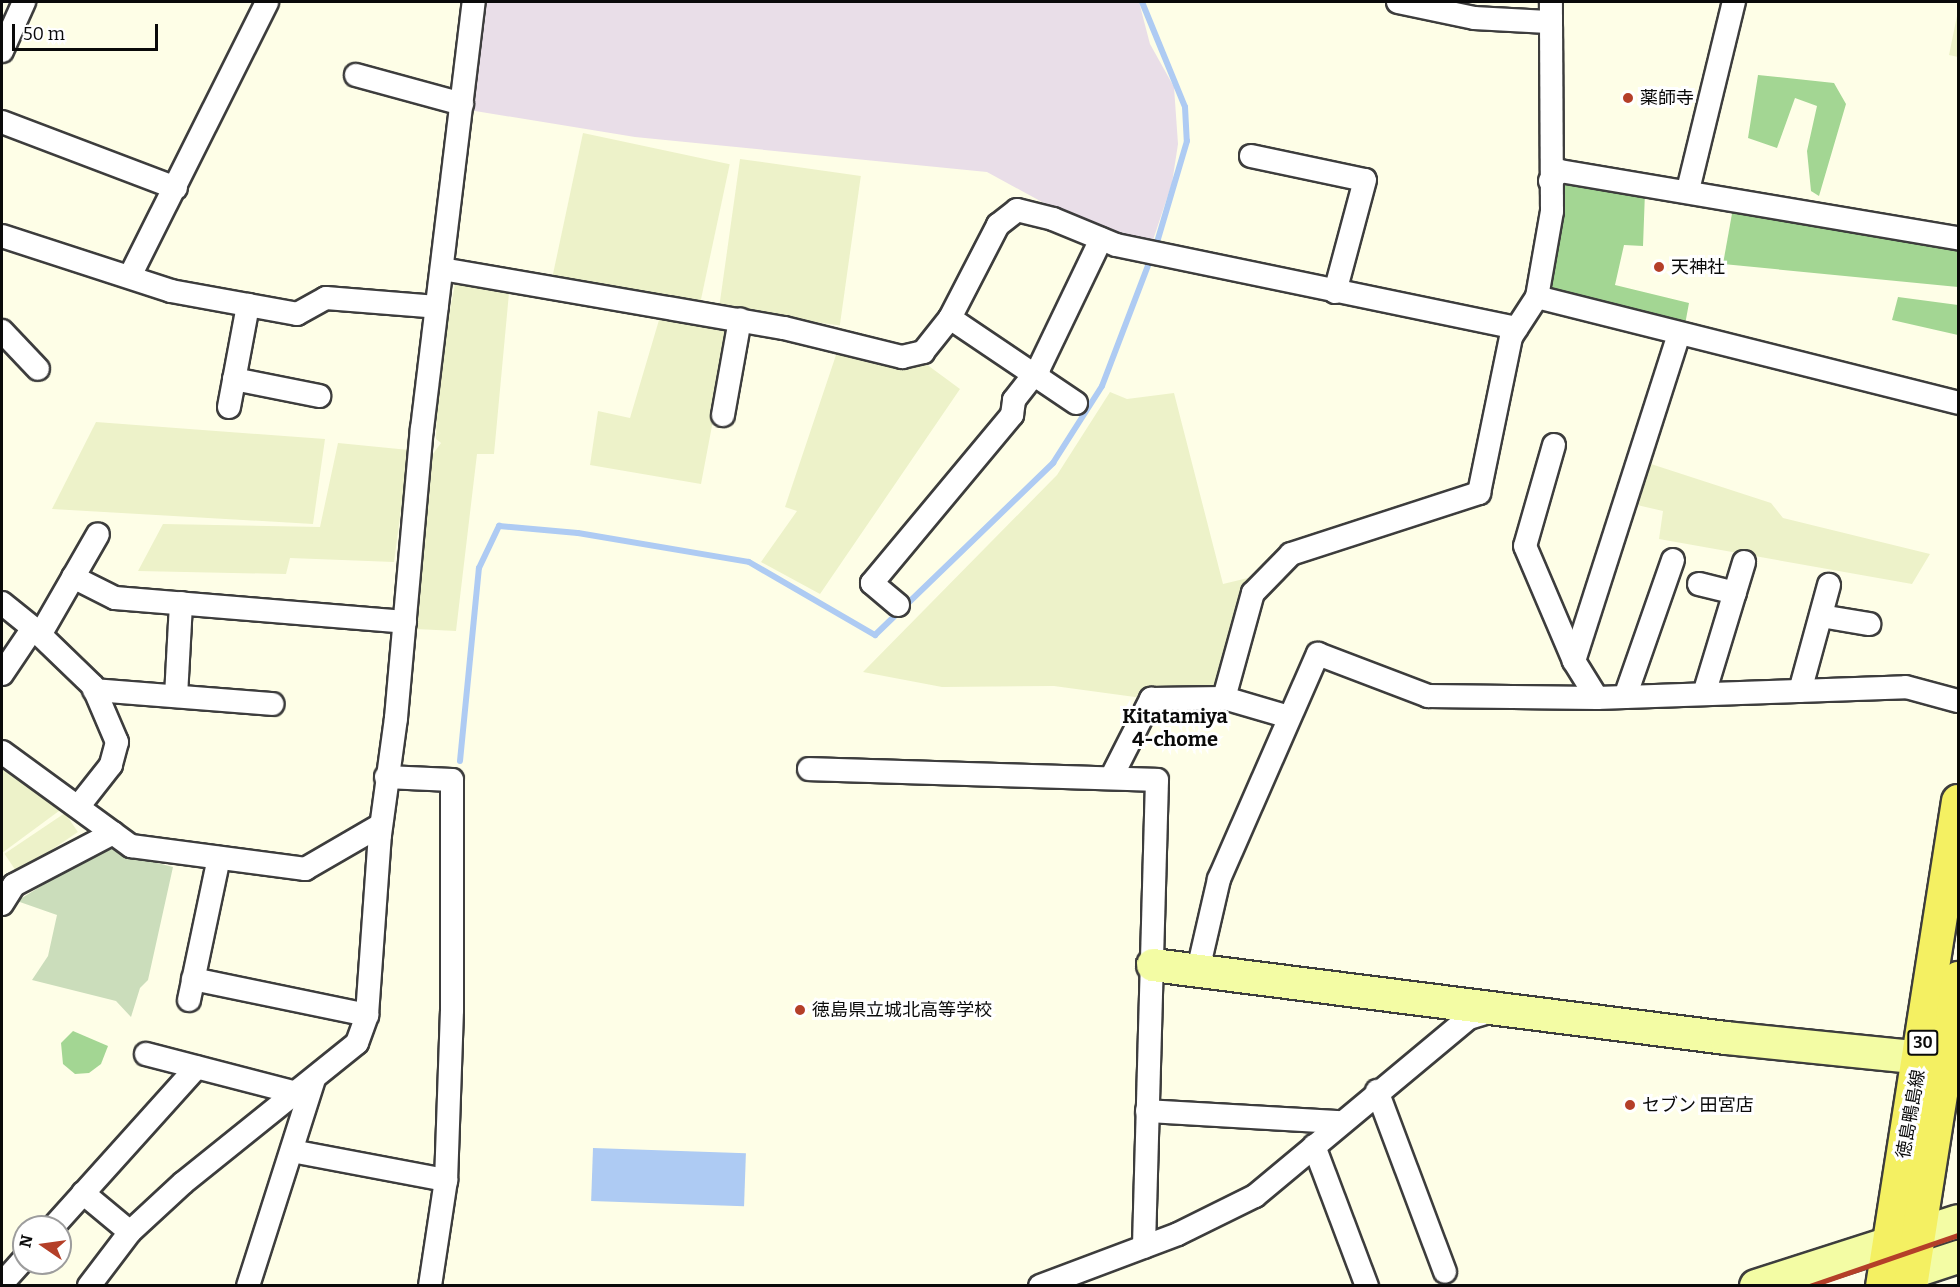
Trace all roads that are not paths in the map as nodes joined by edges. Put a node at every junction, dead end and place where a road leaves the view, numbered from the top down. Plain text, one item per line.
1 (267, 2) edge
2 (474, 2) edge
3 (1398, 2) edge
4 (1734, 2) edge
5 (20, 5) edge
6 (1549, 12) edge
7 (2, 51) edge
8 (356, 75) dead end
9 (462, 104) junction
10 (2, 122) edge
11 (1251, 156) dead end
12 (1550, 181) junction
13 (176, 188) junction
14 (1688, 190) junction
15 (2, 236) edge
16 (1959, 238) edge
17 (1101, 239) junction
18 (442, 269) junction
19 (130, 276) junction
20 (1335, 292) junction
21 (1538, 297) junction
22 (248, 305) junction
23 (437, 307) junction
24 (950, 318) junction
25 (740, 320) junction
26 (1516, 328) junction
27 (2, 331) edge
28 (1679, 333) junction
29 (38, 369) dead end
30 (1036, 373) junction
31 (234, 379) junction
32 (319, 396) dead end
33 (1076, 403) dead end
34 (1959, 403) edge
35 (229, 406) dead end
36 (723, 415) dead end
37 (1554, 445) dead end
38 (98, 534) dead end
39 (1673, 560) dead end
40 (1744, 562) dead end
41 (73, 577) junction
42 (1699, 584) dead end
43 (1829, 585) dead end
44 (1735, 593) junction
45 (2, 603) edge
46 (181, 603) junction
47 (898, 605) dead end
48 (1821, 616) junction
49 (405, 622) junction
50 (1869, 624) dead end
51 (37, 632) junction
52 (1574, 661) junction
53 (2, 674) edge
54 (94, 690) junction
55 (1800, 691) junction
56 (1704, 694) junction
57 (176, 696) junction
58 (1625, 697) junction
59 (1224, 698) junction
60 (1596, 698) junction
61 (1959, 701) edge
62 (272, 704) dead end
63 (1289, 717) junction
64 (2, 752) edge
65 (809, 769) dead end
66 (386, 777) junction
67 (1111, 778) junction
68 (1959, 801) edge
69 (78, 807) junction
70 (381, 825) junction
71 (113, 832) junction
72 (219, 858) junction
73 (2, 904) edge
74 (1153, 965) junction
75 (1198, 970) junction
76 (1959, 978) edge
77 (1497, 1010) junction
78 (367, 1015) junction
79 (1943, 1051) edge
80 (146, 1054) dead end
81 (196, 1067) junction
82 (306, 1086) junction
83 (1377, 1091) junction
84 (1147, 1112) junction
85 (1339, 1122) junction
86 (1314, 1146) junction
87 (292, 1151) junction
88 (446, 1180) junction
89 (83, 1193) junction
90 (64, 1215) edge
91 (1959, 1221) edge
92 (130, 1232) junction
93 (1901, 1240) junction
94 (1144, 1247) junction
95 (1959, 1257) edge
96 (1445, 1272) dead end
97 (1084, 1278) edge
98 (1891, 1282) edge
99 (89, 1286) edge
100 (248, 1286) edge
101 (430, 1286) edge
102 (1040, 1286) edge
103 (1367, 1286) edge
104 (1756, 1286) edge

1 - 13 street
2 - 9 street
3 - 6 street
4 - 14 street
5 - 7 street
6 - 12 street
8 - 9 street
9 - 18 street
10 - 13 street
11 - 20 street
12 - 14 street
12 - 21 street
13 - 19 street
14 - 16 street
15 - 19 street
17 - 20 street
17 - 24 street
17 - 30 street
18 - 23 street
18 - 25 street
19 - 22 street
20 - 26 street
21 - 26 street
21 - 28 street
22 - 23 street
22 - 31 street
23 - 49 street
24 - 25 street
24 - 30 street
25 - 36 street
26 - 59 street
27 - 29 street
28 - 34 street
28 - 52 street
30 - 33 street
30 - 47 street
31 - 32 street
31 - 35 street
37 - 52 street
38 - 41 street
39 - 58 street
40 - 44 street
41 - 46 street
41 - 51 street
42 - 44 street
43 - 48 street
44 - 56 street
45 - 51 street
46 - 49 street
46 - 57 street
48 - 50 street
48 - 55 street
49 - 66 street
51 - 53 street
51 - 54 street
52 - 60 street
54 - 57 street
54 - 69 street
55 - 56 street
55 - 61 street
56 - 58 street
57 - 62 street
58 - 60 street
59 - 63 street
59 - 67 street
60 - 63 street
63 - 75 street
64 - 69 street
65 - 67 street
66 - 70 street
66 - 88 street
67 - 74 street
68 - 79 main road, 徳島鴨島線 / 30
69 - 71 street
70 - 72 street
70 - 78 street
71 - 72 street
71 - 73 street
72 - 78 street
74 - 75 street
74 - 84 street
75 - 77 street
76 - 79 main road, 徳島鴨島線 / 30
77 - 79 street
77 - 83 street
78 - 82 street
79 - 93 main road, 徳島鴨島線 / 30
80 - 81 street
81 - 82 street
81 - 89 street
82 - 87 street
82 - 92 street
83 - 85 street
83 - 96 street
84 - 85 street
84 - 94 street
85 - 86 street
86 - 94 street
86 - 103 street
87 - 88 street
87 - 100 street
88 - 101 street
89 - 90 street
89 - 92 street
91 - 93 street
92 - 99 street
93 - 98 main road, 徳島鴨島線 / 30
93 - 104 street
94 - 97 street
95 - 98 street
97 - 102 street

